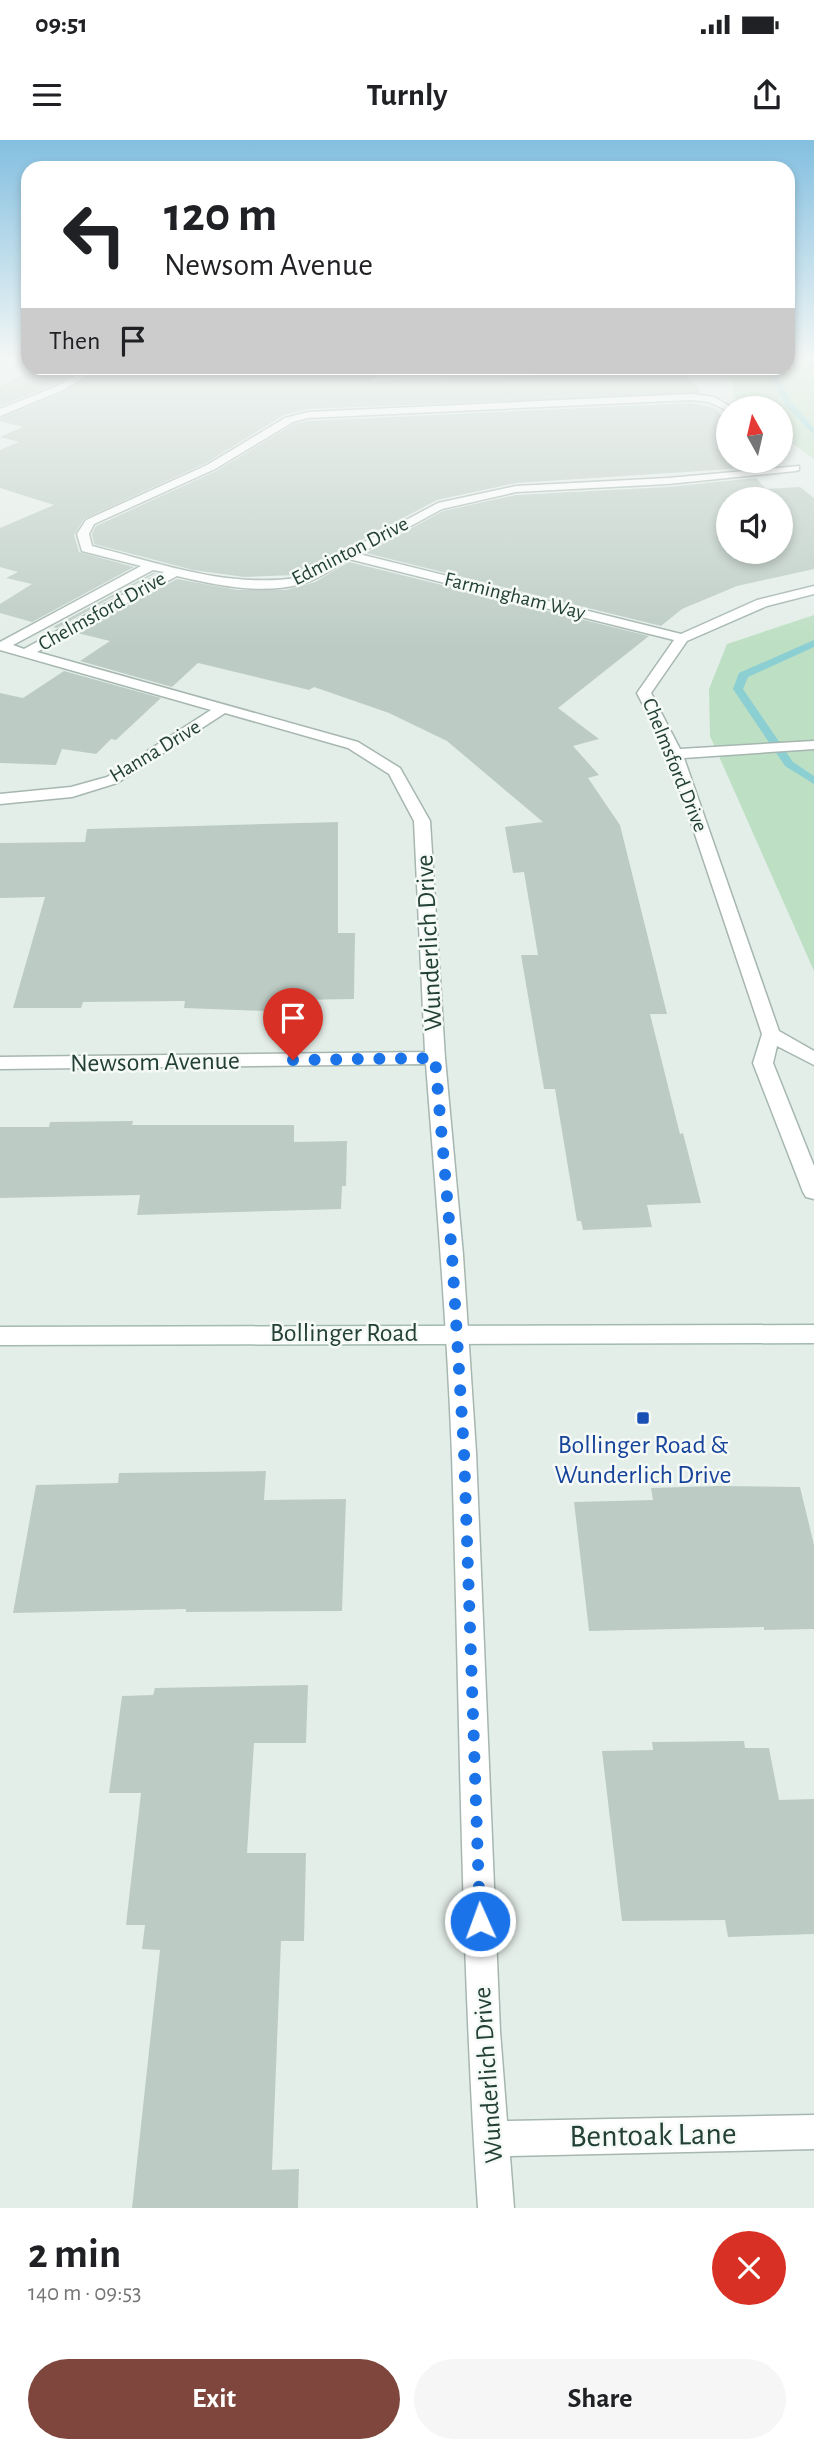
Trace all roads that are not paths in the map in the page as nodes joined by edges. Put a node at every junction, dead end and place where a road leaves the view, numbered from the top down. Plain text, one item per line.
1 (233, 454) edge
2 (756, 473) edge
3 (348, 555) junction
4 (153, 564) junction
5 (178, 570) junction
6 (814, 590) edge
7 (682, 638) junction
8 (1, 646) edge
9 (26, 653) junction
10 (225, 708) junction
11 (814, 745) edge
12 (675, 754) junction
13 (0, 799) edge
14 (771, 1034) junction
15 (435, 1058) junction
16 (814, 1059) edge
17 (0, 1063) edge
18 (814, 1192) edge
19 (456, 1333) junction
20 (814, 1334) edge
21 (0, 1336) edge
22 (814, 2132) edge
23 (492, 2139) junction
24 (496, 2208) edge

1 - 4 street, Chelmsford Drive
2 - 3 street, Edminton Drive
3 - 5 street, Edminton Drive
3 - 7 street, Farmingham Way
4 - 5 street, Edminton Drive
4 - 8 street, Chelmsford Drive
5 - 9 street, Chelmsford Drive
6 - 7 street
7 - 12 street, Chelmsford Drive
8 - 9 street, Wunderlich Drive
9 - 10 street, Wunderlich Drive
10 - 13 street, Hanna Drive
10 - 15 street, Wunderlich Drive
11 - 12 street
12 - 14 street, Chelmsford Drive
14 - 16 street
14 - 18 street, Chelmsford Drive
15 - 17 street, Newsom Avenue
15 - 19 street, Wunderlich Drive
19 - 20 street, Bollinger Road
19 - 21 street, Bollinger Road
19 - 23 street, Wunderlich Drive
22 - 23 street, Bentoak Lane
23 - 24 street, Wunderlich Drive

